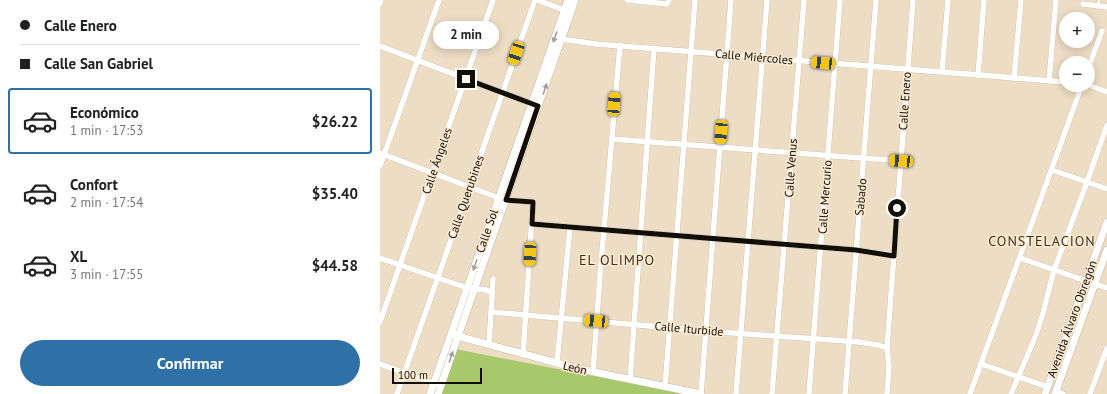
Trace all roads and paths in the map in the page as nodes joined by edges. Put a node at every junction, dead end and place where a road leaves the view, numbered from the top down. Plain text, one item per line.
1 (382, 0) edge
2 (439, 0) edge
3 (493, 0) edge
4 (536, 0) edge
5 (568, 0) edge
6 (575, 0) edge
7 (627, 0) edge
8 (670, 0) edge
9 (695, 0) edge
10 (731, 0) edge
11 (767, 0) edge
12 (804, 0) edge
13 (840, 0) edge
14 (876, 0) edge
15 (913, 0) edge
16 (948, 0) edge
17 (984, 0) edge
18 (1021, 0) edge
19 (1056, 0) edge
20 (1098, 3) edge
21 (380, 4) edge
22 (1083, 4) dead end
23 (1107, 7) edge
24 (564, 10) junction
25 (1102, 32) dead end
26 (561, 39) junction
27 (620, 45) junction
28 (380, 46) edge
29 (654, 48) junction
30 (691, 52) junction
31 (727, 55) junction
32 (1093, 56) edge
33 (763, 58) junction
34 (418, 60) junction
35 (799, 61) junction
36 (835, 64) junction
37 (871, 66) junction
38 (908, 69) junction
39 (942, 72) junction
40 (978, 75) junction
41 (1014, 78) junction
42 (466, 79) junction
43 (1049, 80) junction
44 (1059, 81) edge
45 (1095, 88) edge
46 (1080, 92) edge
47 (1107, 92) edge
48 (502, 93) junction
49 (535, 105) junction
50 (1107, 125) edge
51 (612, 139) junction
52 (647, 142) junction
53 (684, 144) junction
54 (720, 147) junction
55 (755, 150) junction
56 (792, 153) junction
57 (382, 154) edge
58 (828, 156) junction
59 (864, 158) junction
60 (901, 161) junction
61 (380, 166) edge
62 (1052, 170) junction
63 (432, 173) junction
64 (1087, 182) junction
65 (470, 187) junction
66 (1107, 189) edge
67 (502, 199) junction
68 (1107, 222) edge
69 (532, 224) junction
70 (570, 226) junction
71 (604, 229) junction
72 (641, 232) junction
73 (676, 235) junction
74 (713, 238) junction
75 (748, 241) junction
76 (785, 244) junction
77 (821, 247) junction
78 (856, 250) junction
79 (1107, 250) edge
80 (894, 256) junction
81 (380, 258) edge
82 (1020, 258) junction
83 (400, 266) junction
84 (1054, 270) junction
85 (437, 279) junction
86 (493, 279) dead end
87 (1086, 281) junction
88 (1095, 284) junction
89 (467, 288) junction
90 (1107, 288) edge
91 (475, 290) junction
92 (492, 293) junction
93 (491, 312) junction
94 (526, 315) junction
95 (561, 318) junction
96 (596, 321) junction
97 (380, 322) edge
98 (634, 324) junction
99 (669, 328) junction
100 (706, 331) junction
101 (740, 333) junction
102 (451, 334) junction
103 (459, 336) junction
104 (778, 336) junction
105 (814, 339) junction
106 (849, 342) junction
107 (489, 345) junction
108 (887, 348) junction
109 (1107, 348) edge
110 (523, 355) junction
111 (556, 363) junction
112 (380, 364) edge
113 (981, 364) junction
114 (404, 372) junction
115 (593, 372) junction
116 (1018, 376) junction
117 (630, 380) junction
118 (434, 383) junction
119 (441, 386) junction
120 (666, 387) junction
121 (1048, 387) junction
122 (1055, 393) edge
123 (397, 394) edge
124 (430, 394) edge
125 (438, 394) edge
126 (701, 394) edge
127 (736, 394) edge
128 (772, 394) edge
129 (809, 394) edge
130 (845, 394) edge
131 (887, 394) edge
132 (970, 394) edge
133 (1011, 394) edge
134 (1045, 394) edge
135 (1063, 394) edge
136 (1090, 394) edge

1 - 21 street
2 - 34 street
3 - 42 street, Calle Ángeles
4 - 24 street
4 - 48 street, Calle Querubines
5 - 24 street, Calle Sol
6 - 26 street, Calle Sol
7 - 8 street
9 - 30 street
10 - 31 street
11 - 33 street
12 - 35 street, Calle Venus
13 - 36 street, Calle Mercurio
14 - 37 street, Sabado
15 - 38 street, Calle Enero
16 - 39 street
17 - 40 street
18 - 41 street
19 - 43 street
20 - 22 street
20 - 23 street
24 -> 49 street, Calle Sol
25 - 32 street
26 - 27 street, Calle Miércoles
49 -> 26 street, Calle Sol
27 - 29 street, Calle Miércoles
27 - 51 street
28 - 34 street
29 - 30 street, Calle Miércoles
29 - 52 street
30 - 31 street, Calle Miércoles
30 - 53 street
31 - 33 street, Calle Miércoles
31 - 54 street
33 - 35 street, Calle Miércoles
33 - 55 street
34 - 42 street
34 - 57 street
35 - 36 street, Calle Miércoles
35 - 56 street, Calle Venus
36 - 37 street, Calle Miércoles
36 - 58 street, Calle Mercurio
37 - 38 street, Calle Miércoles
37 - 59 street, Sabado
38 - 39 street, Calle Miércoles
38 - 60 street, Calle Enero
39 - 40 street, Calle Miércoles
40 - 41 street, Calle Miércoles
41 - 43 street, Calle Miércoles
42 - 48 street
42 - 63 street, Calle Ángeles
43 - 44 street, Calle Miércoles
45 - 47 street
46 - 62 street
48 - 49 street
48 - 65 street, Calle Querubines
49 - 67 street, Calle Sol
50 - 64 street
51 - 52 street
51 - 71 street
52 - 53 street
52 - 72 street
53 - 54 street
53 - 73 street
54 - 55 street
54 - 74 street
55 - 56 street
55 - 75 street
56 - 58 street
56 - 76 street, Calle Venus
57 - 61 street
57 - 63 street
58 - 59 street
58 - 77 street, Calle Mercurio
59 - 60 street
59 - 78 street, Sabado
60 - 80 street, Calle Enero
62 - 64 street
62 - 82 street
63 - 65 street
63 - 83 street, Calle Ángeles
64 - 66 street
64 - 84 street
65 - 67 street
65 - 85 street, Calle Querubines
67 - 69 street
67 -> 89 street, Calle Sol
67 - 91 street, Calle Sol
68 - 87 street, Avenida Álvaro Obregón
69 - 70 street
69 - 94 street
70 - 71 street
70 - 95 street
71 - 72 street
71 - 96 street
72 - 73 street
72 - 98 street
73 - 74 street
73 - 99 street
74 - 75 street
74 - 100 street
75 - 76 street
75 - 101 street
76 - 77 street
76 - 104 street, Calle Venus
77 - 78 street
77 - 105 street, Calle Mercurio
78 - 80 street
78 - 106 street, Sabado
79 - 88 street, Avenida Álvaro Obregón
80 - 108 street, Calle Enero
81 - 83 street
82 - 84 street
82 - 113 street
83 - 85 street
83 - 97 street, Calle Ángeles
84 - 87 street
84 - 116 street
85 - 89 street
85 - 114 street, Calle Querubines
86 - 92 street
87 - 121 street, Avenida Álvaro Obregón
88 - 90 street
88 - 122 street, Avenida Álvaro Obregón
89 - 91 street
89 - 102 street, Calle Sol
91 - 92 street
91 - 103 street, Calle Sol
92 - 93 street
93 - 94 street, Calle Iturbide
93 - 107 street
94 - 95 street, Calle Iturbide
94 - 110 street
95 - 96 street, Calle Iturbide
95 - 111 street
96 - 98 street, Calle Iturbide
96 - 115 street
98 - 99 street, Calle Iturbide
98 - 117 street
99 - 100 street, Calle Iturbide
99 - 120 street
100 - 101 street, Calle Iturbide
100 - 126 street
101 - 104 street, Calle Iturbide
101 - 127 street
102 - 103 street, León
102 - 118 street, Calle Sol
103 - 107 street, León
119 -> 103 street, Calle Sol
104 - 105 street, Calle Iturbide
104 - 128 street, Calle Venus
105 - 106 street, Calle Iturbide
105 - 129 street, Calle Mercurio
106 - 108 street, Calle Iturbide
106 - 130 street, Sabado
107 - 110 street, León
108 - 131 street, Calle Enero
109 - 136 street
110 - 111 street, León
111 - 115 street, León
112 - 114 street
113 - 116 street
113 - 132 street
114 - 118 street
114 - 123 street, Calle Querubines
115 - 117 street, León
116 - 121 street
116 - 133 street
117 - 120 street, León
118 - 119 street
118 - 124 street, Calle Sol
119 - 125 street, Calle Sol
120 - 126 street, León
121 - 134 street, Avenida Álvaro Obregón
122 - 135 street

